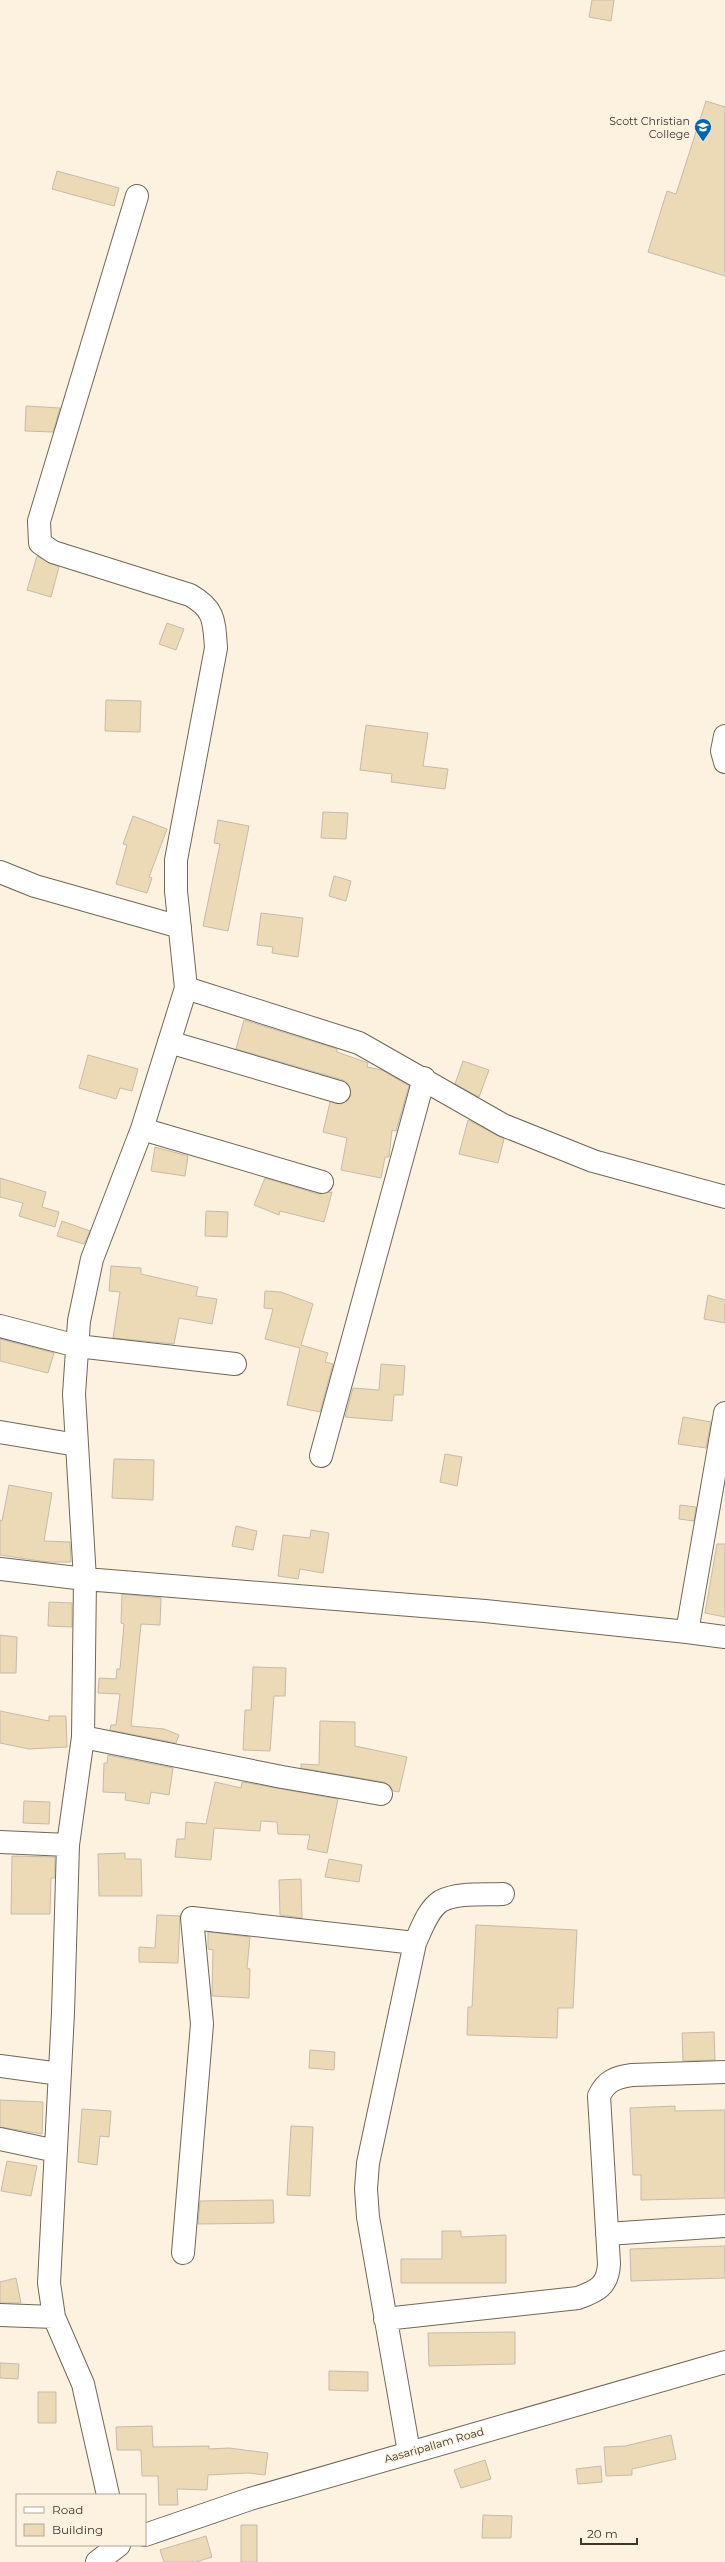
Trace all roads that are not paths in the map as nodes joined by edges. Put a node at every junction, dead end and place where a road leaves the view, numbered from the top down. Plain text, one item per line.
1 (137, 196) dead end
2 (725, 736) edge
3 (725, 762) edge
4 (0, 872) edge
5 (180, 927) junction
6 (186, 988) junction
7 (169, 1042) junction
8 (424, 1078) junction
9 (339, 1092) dead end
10 (142, 1129) junction
11 (322, 1182) dead end
12 (725, 1197) edge
13 (0, 1326) edge
14 (77, 1346) junction
15 (235, 1364) dead end
16 (725, 1413) edge
17 (0, 1432) edge
18 (77, 1445) junction
19 (321, 1456) dead end
20 (0, 1569) edge
21 (85, 1579) junction
22 (687, 1632) junction
23 (725, 1637) edge
24 (83, 1737) junction
25 (381, 1794) dead end
26 (0, 1842) edge
27 (68, 1845) junction
28 (503, 1894) dead end
29 (415, 1943) junction
30 (0, 2066) edge
31 (725, 2072) edge
32 (60, 2074) junction
33 (0, 2138) edge
34 (56, 2152) junction
35 (725, 2226) edge
36 (607, 2234) junction
37 (183, 2253) dead end
38 (0, 2314) edge
39 (54, 2318) junction
40 (385, 2319) junction
41 (725, 2362) edge
42 (409, 2452) junction
43 (108, 2494) edge
44 (146, 2535) edge
45 (118, 2546) edge
46 (97, 2562) edge

1 - 5 street
2 - 3 street
4 - 5 street
5 - 6 street
6 - 7 street
6 - 8 street
7 - 9 street
7 - 10 street
8 - 12 street
8 - 19 street
10 - 11 street
10 - 14 street
13 - 14 street
14 - 15 street
14 - 18 street
16 - 22 street
17 - 18 street
18 - 21 street
20 - 21 street
21 - 22 street
21 - 24 street
22 - 23 street
24 - 25 street
24 - 27 street
26 - 27 street
27 - 32 street
28 - 29 street
29 - 37 street
29 - 40 street
30 - 32 street
31 - 36 street
32 - 34 street
33 - 34 street
34 - 39 street
35 - 36 street
36 - 40 street
38 - 39 street
39 - 43 street
40 - 42 street
41 - 42 street, Aasaripallam Road
42 - 44 street, Aasaripallam Road
45 - 46 street

